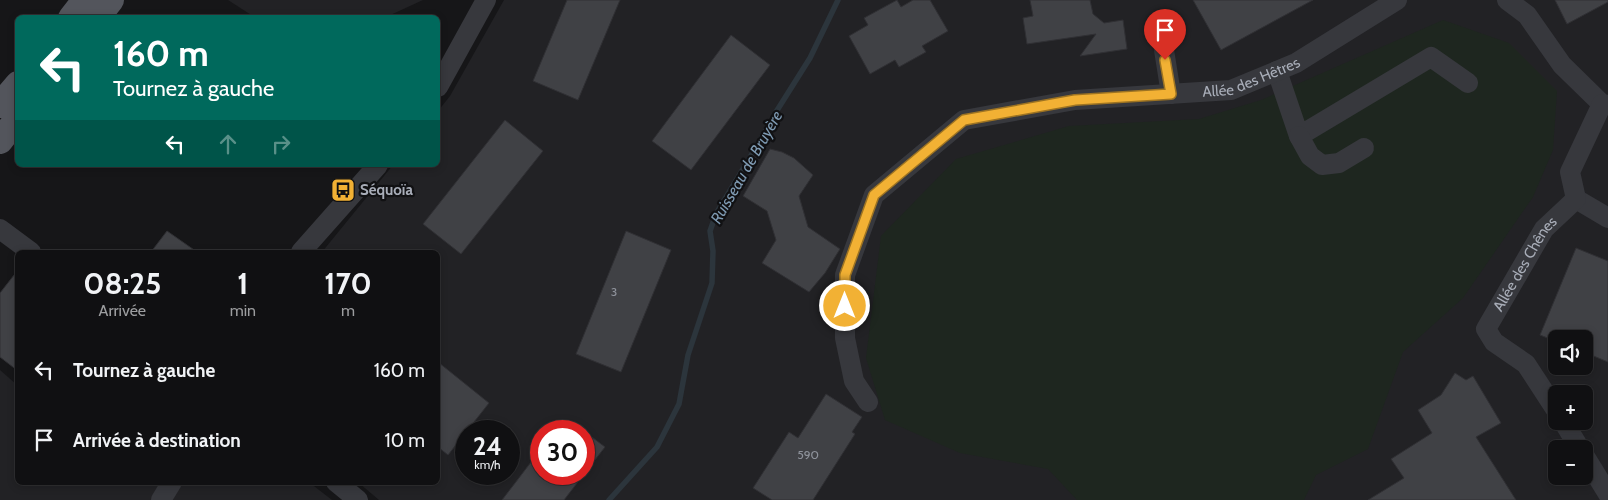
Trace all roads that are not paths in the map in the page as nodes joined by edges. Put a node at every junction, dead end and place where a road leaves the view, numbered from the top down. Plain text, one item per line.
1 (85, 0) edge
2 (111, 0) edge
3 (486, 0) edge
4 (1397, 0) edge
5 (1507, 0) edge
6 (73, 15) edge
7 (99, 15) edge
8 (1164, 50) dead end
9 (1277, 71) junction
10 (440, 83) edge
11 (1468, 83) dead end
12 (15, 88) edge
13 (1171, 94) junction
14 (0, 105) edge
15 (1605, 105) edge
16 (15, 122) edge
17 (1299, 136) junction
18 (0, 141) edge
19 (1364, 148) dead end
20 (376, 167) edge
21 (1576, 199) junction
22 (1608, 218) edge
23 (0, 229) edge
24 (28, 250) edge
25 (303, 250) edge
26 (1548, 398) edge
27 (868, 402) dead end
28 (1593, 470) edge
29 (170, 485) edge
30 (340, 485) edge
31 (1608, 494) edge
32 (161, 500) edge
33 (358, 500) edge

1 - 6 main road
2 - 7 main road
3 - 10 street
4 - 9 street, Allée des Hêtres
5 - 15 street
8 - 13 street
9 - 13 street, Allée des Hêtres
9 - 17 street
11 - 17 street
12 - 14 main road
13 - 27 street, Allée des Hêtres
15 - 21 street
16 - 18 main road
17 - 19 street
20 - 25 street
21 - 22 street
21 - 26 street, Allée des Chênes
23 - 24 street
28 - 31 street
29 - 32 street
30 - 33 street

